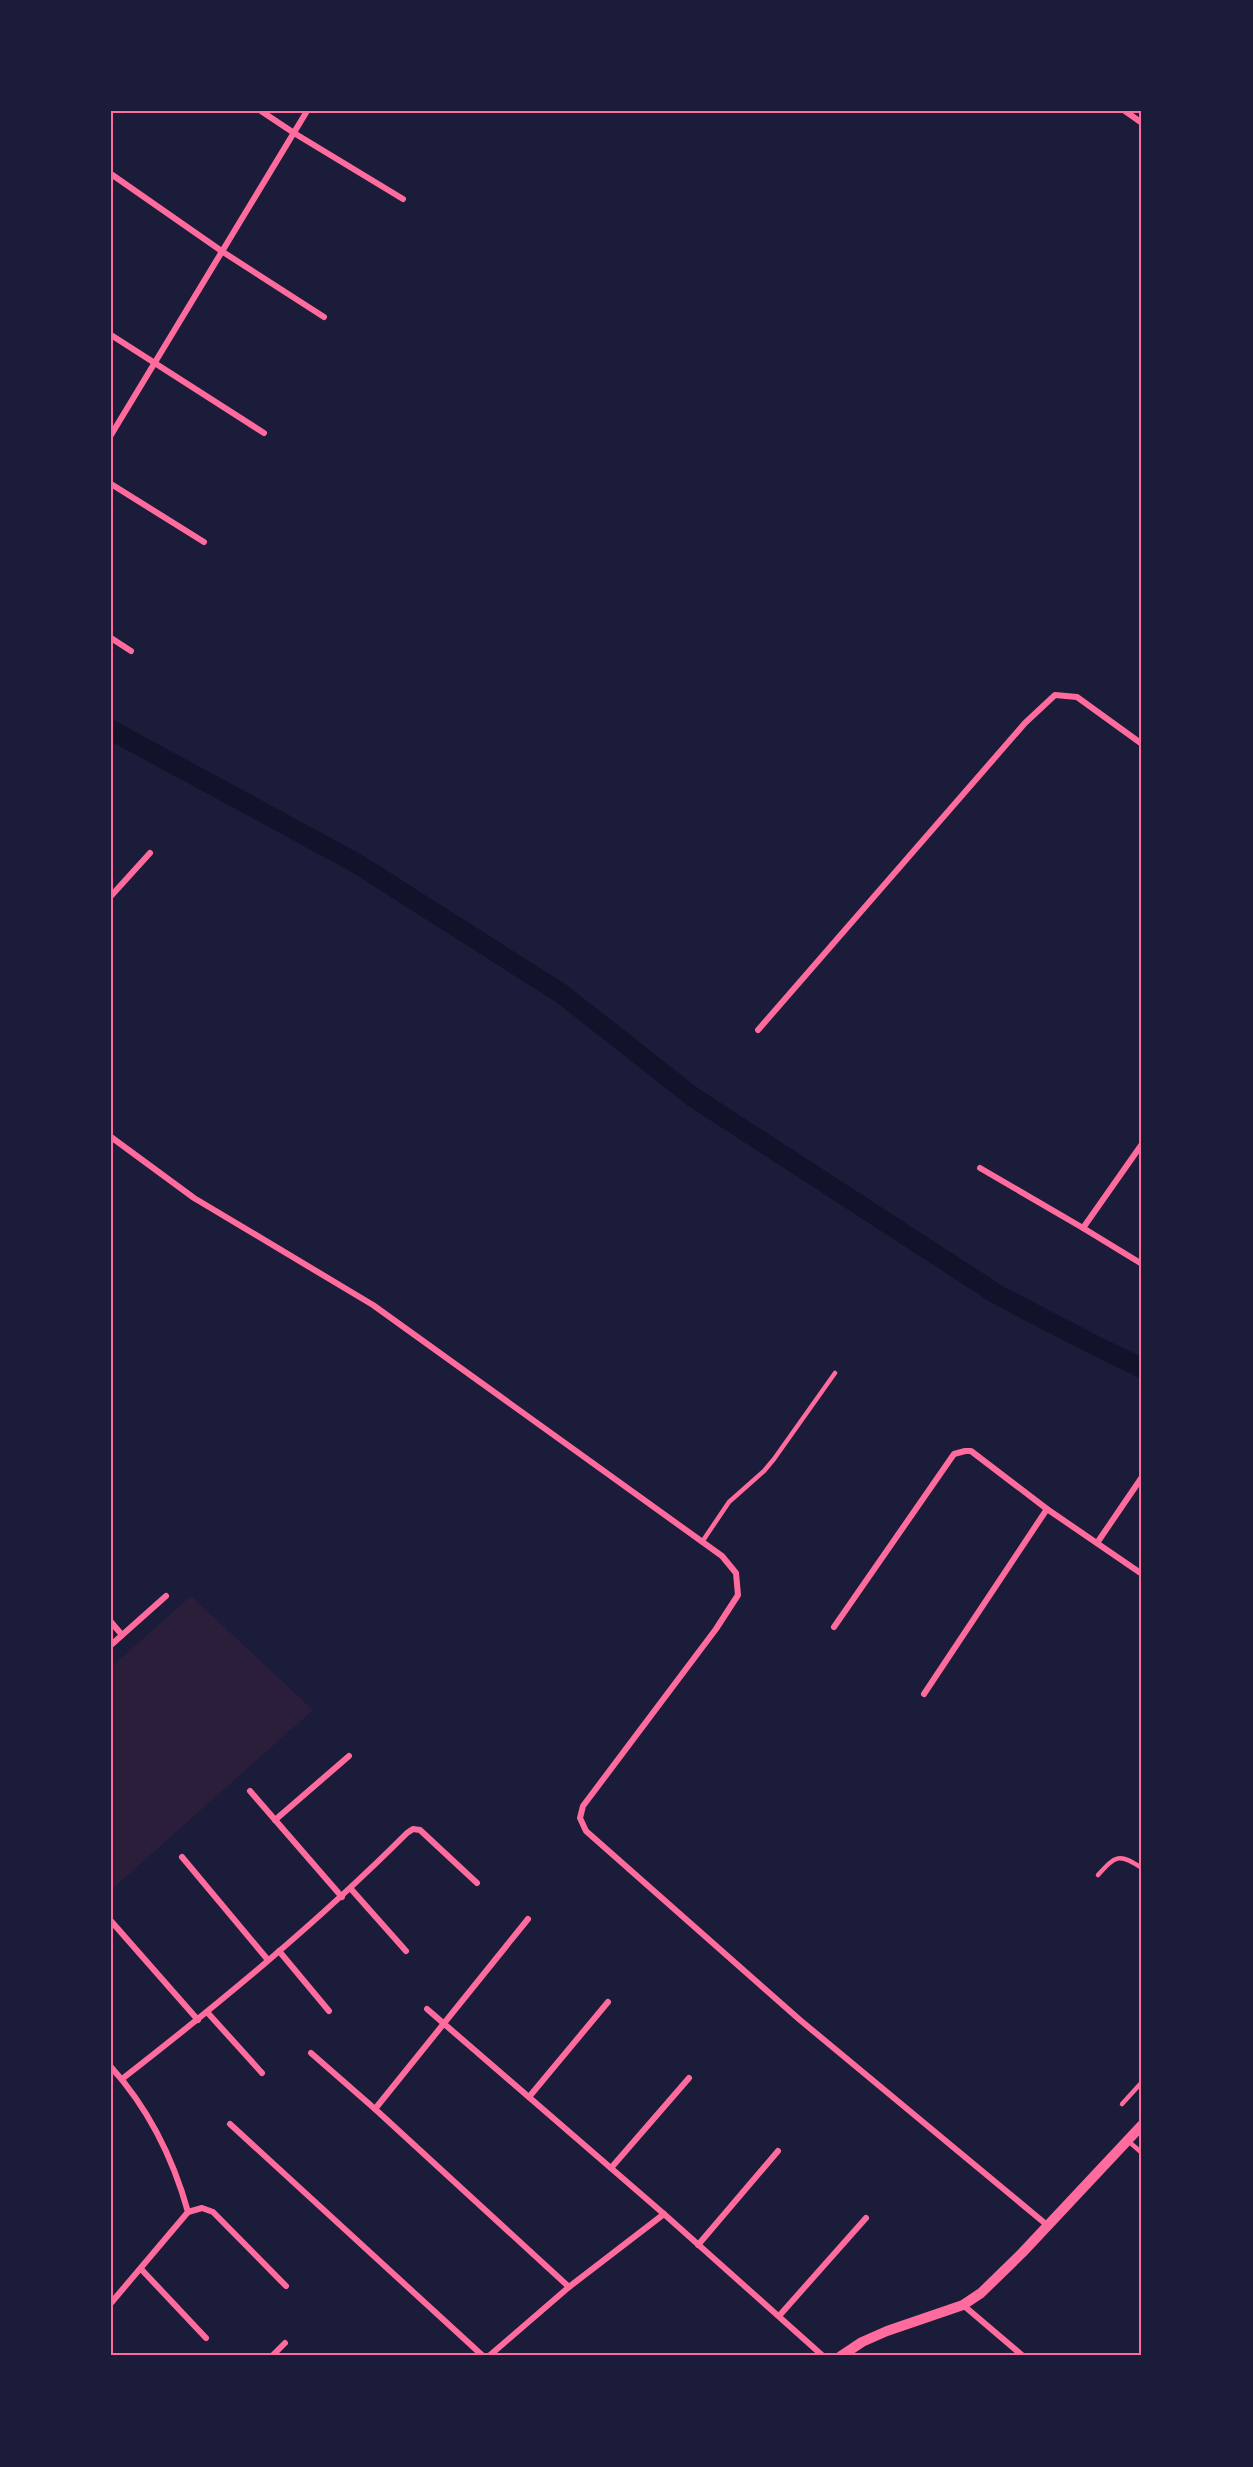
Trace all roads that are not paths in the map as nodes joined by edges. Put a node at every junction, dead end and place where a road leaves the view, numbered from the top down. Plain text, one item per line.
1 (261, 111) edge
2 (307, 111) edge
3 (1125, 111) edge
4 (1142, 123) edge
5 (294, 133) junction
6 (111, 174) edge
7 (403, 199) dead end
8 (223, 252) junction
9 (324, 317) dead end
10 (111, 335) edge
11 (154, 364) junction
12 (264, 433) dead end
13 (111, 435) edge
14 (111, 484) edge
15 (204, 542) dead end
16 (111, 638) edge
17 (131, 651) dead end
18 (1142, 744) edge
19 (150, 853) dead end
20 (111, 896) edge
21 (758, 1030) dead end
22 (111, 1137) edge
23 (1142, 1144) edge
24 (980, 1168) dead end
25 (1083, 1228) junction
26 (1142, 1264) edge
27 (835, 1373) dead end
28 (1142, 1477) edge
29 (1047, 1509) junction
30 (702, 1542) junction
31 (1097, 1543) junction
32 (1142, 1574) edge
33 (166, 1596) dead end
34 (111, 1622) edge
35 (834, 1627) dead end
36 (122, 1635) junction
37 (111, 1645) edge
38 (924, 1694) dead end
39 (349, 1756) dead end
40 (250, 1791) dead end
41 (275, 1820) junction
42 (182, 1857) dead end
43 (1142, 1868) edge
44 (1098, 1875) dead end
45 (477, 1883) dead end
46 (351, 1889) junction
47 (342, 1897) junction
48 (528, 1919) dead end
49 (111, 1921) edge
50 (279, 1951) junction
51 (406, 1952) dead end
52 (268, 1960) junction
53 (608, 2002) dead end
54 (427, 2009) dead end
55 (329, 2011) dead end
56 (207, 2012) junction
57 (198, 2020) junction
58 (444, 2023) junction
59 (311, 2053) dead end
60 (111, 2067) edge
61 (262, 2073) dead end
62 (689, 2078) dead end
63 (122, 2079) junction
64 (1142, 2082) edge
65 (529, 2097) junction
66 (1122, 2104) dead end
67 (375, 2109) junction
68 (230, 2124) dead end
69 (1142, 2124) edge
70 (1127, 2140) junction
71 (778, 2151) dead end
72 (1142, 2154) edge
73 (611, 2168) junction
74 (188, 2212) junction
75 (664, 2214) junction
76 (866, 2218) dead end
77 (1047, 2225) junction
78 (698, 2245) junction
79 (141, 2269) junction
80 (286, 2286) dead end
81 (569, 2287) junction
82 (111, 2303) edge
83 (963, 2304) junction
84 (779, 2316) junction
85 (206, 2338) dead end
86 (285, 2343) dead end
87 (272, 2356) edge
88 (483, 2356) edge
89 (489, 2356) edge
90 (823, 2356) edge
91 (841, 2356) edge
92 (1023, 2356) edge

1 - 5 street
2 - 5 street
3 - 4 street
5 - 7 street
5 - 8 street
6 - 8 street
8 - 9 street
8 - 11 street
10 - 11 street
11 - 12 street
11 - 13 street
14 - 15 street
16 - 17 street
18 - 21 street
19 - 20 street
22 - 30 street
23 - 25 street
24 - 25 street
25 - 26 street
27 - 30 lane
28 - 31 street
29 - 31 street
29 - 35 street
29 - 38 street
30 - 77 street
31 - 32 street
33 - 36 street
34 - 36 street
36 - 37 street
39 - 41 street
40 - 41 street
41 - 47 street
42 - 52 street
43 - 44 lane
45 - 46 street
46 - 47 street
46 - 51 street
47 - 50 street
48 - 58 street
49 - 57 street
50 - 52 street
50 - 55 street
52 - 56 street
53 - 65 street
54 - 58 street
56 - 57 street
56 - 61 street
57 - 63 street
58 - 65 street
58 - 67 street
59 - 67 street
60 - 63 street
62 - 73 street
63 - 74 street
64 - 66 lane
65 - 73 street
67 - 81 street
68 - 88 street
69 - 70 street
70 - 72 lane
70 - 77 street
71 - 78 street
73 - 75 street
74 - 79 street
74 - 80 street
75 - 78 street
75 - 81 street
76 - 84 street
77 - 83 street
78 - 84 street
79 - 82 street
79 - 85 street
81 - 89 street
83 - 91 street
83 - 92 street
84 - 90 street
86 - 87 street

